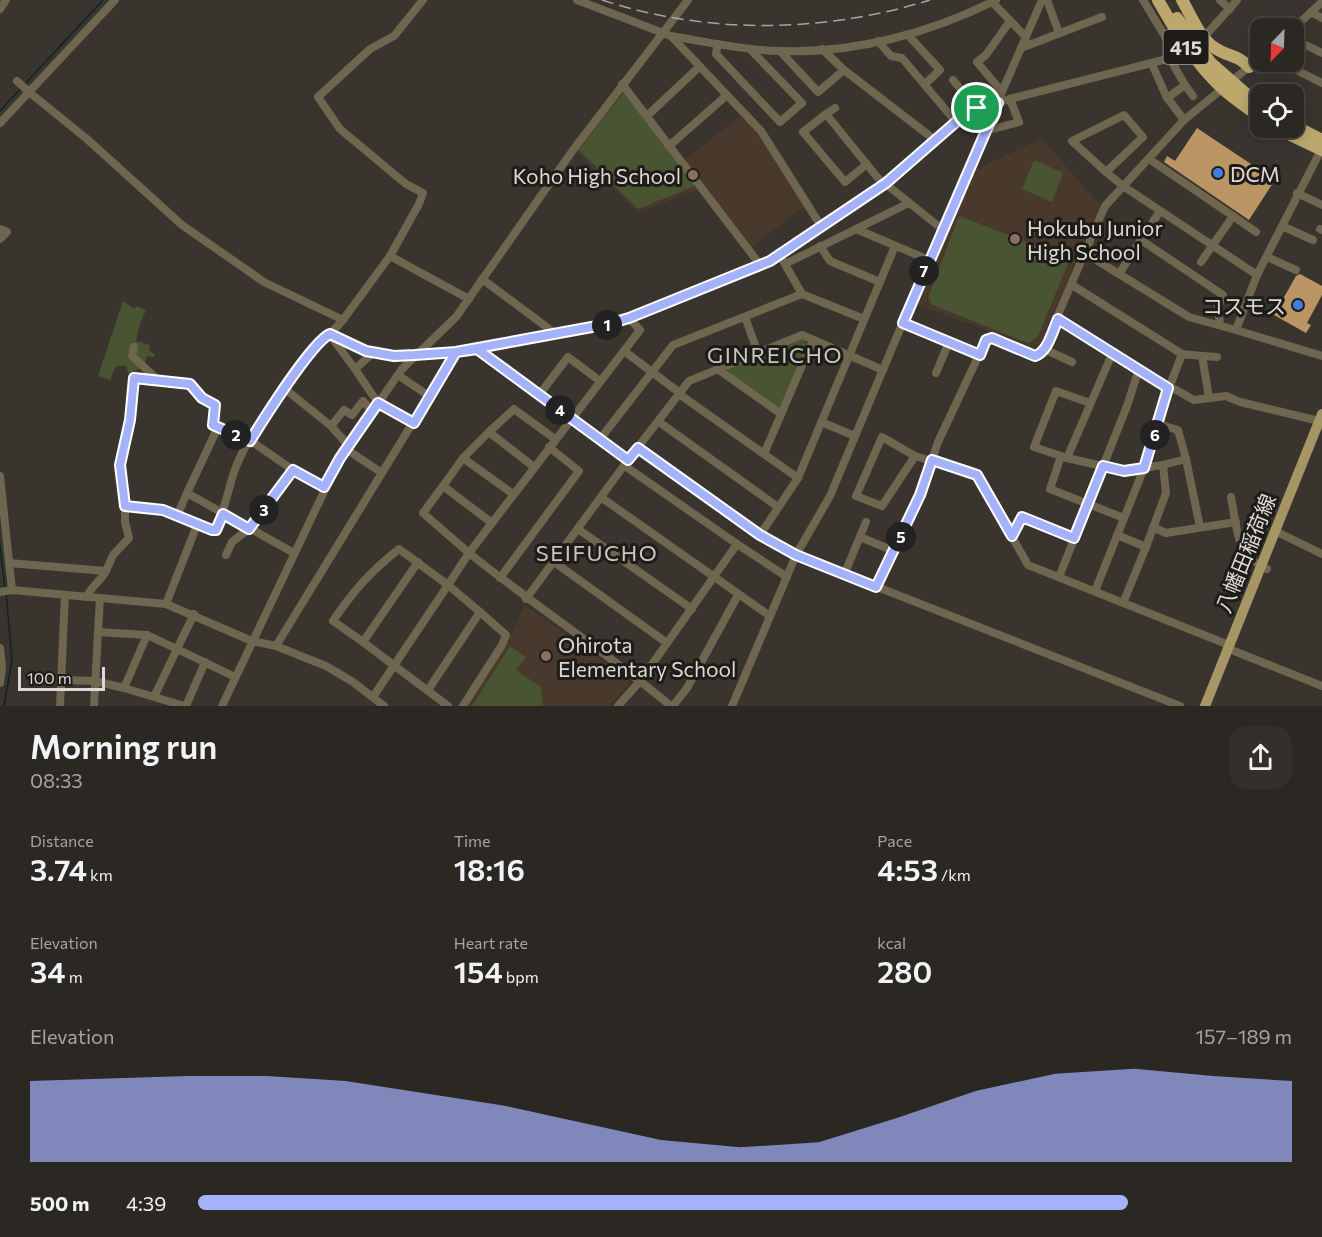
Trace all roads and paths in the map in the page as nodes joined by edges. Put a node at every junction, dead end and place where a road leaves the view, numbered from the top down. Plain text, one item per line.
1 (6, 0) edge
2 (115, 0) edge
3 (423, 0) edge
4 (577, 0) edge
5 (688, 0) edge
6 (1042, 0) edge
7 (1047, 0) edge
8 (1143, 0) edge
9 (1158, 0) edge
10 (1167, 0) edge
11 (1182, 0) edge
12 (1220, 0) edge
13 (1237, 0) edge
14 (994, 1) edge
15 (1322, 2) edge
16 (0, 9) edge
17 (1230, 9) junction
18 (1311, 12) junction
19 (1102, 17) dead end
20 (1322, 18) edge
21 (1304, 19) edge
22 (1010, 21) junction
23 (1059, 33) junction
24 (667, 34) junction
25 (908, 35) junction
26 (1026, 37) junction
27 (1204, 37) junction
28 (878, 41) junction
29 (718, 44) junction
30 (1304, 44) edge
31 (1021, 48) junction
32 (750, 49) junction
33 (822, 49) junction
34 (780, 51) junction
35 (1322, 53) edge
36 (1152, 64) junction
37 (1174, 66) dead end
38 (699, 67) junction
39 (1249, 67) joint
40 (844, 70) junction
41 (1300, 72) edge
42 (953, 80) dead end
43 (17, 81) dead end
44 (1322, 83) edge
45 (622, 84) junction
46 (925, 84) junction
47 (1185, 85) junction
48 (1226, 86) junction
49 (29, 92) junction
50 (1002, 92) junction
51 (727, 95) junction
52 (1192, 96) dead end
53 (1167, 98) junction
54 (1010, 99) junction
55 (1250, 100) edge
56 (998, 103) junction
57 (836, 108) dead end
58 (977, 108) junction
59 (1250, 108) edge
60 (826, 114) junction
61 (647, 116) junction
62 (1184, 120) junction
63 (956, 122) junction
64 (0, 123) edge
65 (985, 131) junction
66 (1304, 133) edge
67 (1300, 138) edge
68 (935, 140) junction
69 (669, 146) junction
70 (1322, 147) edge
71 (1149, 159) junction
72 (867, 164) junction
73 (1106, 172) junction
74 (886, 183) junction
75 (1123, 186) junction
76 (1297, 193) junction
77 (909, 203) junction
78 (1322, 205) edge
79 (1160, 211) junction
80 (1233, 216) junction
81 (821, 226) junction
82 (1282, 226) junction
83 (0, 229) edge
84 (856, 229) junction
85 (942, 229) junction
86 (1256, 232) dead end
87 (0, 239) edge
88 (1141, 240) junction
89 (1312, 240) dead end
90 (820, 246) junction
91 (895, 246) junction
92 (1213, 246) junction
93 (1085, 253) junction
94 (780, 255) junction
95 (390, 256) junction
96 (1267, 257) junction
97 (929, 260) junction
98 (1201, 262) dead end
99 (785, 264) junction
100 (761, 266) junction
101 (1296, 270) dead end
102 (1119, 274) junction
103 (1257, 275) junction
104 (482, 279) junction
105 (880, 282) junction
106 (1072, 285) junction
107 (802, 294) junction
108 (469, 298) junction
109 (745, 317) junction
110 (629, 318) junction
111 (864, 319) junction
112 (1058, 319) junction
113 (342, 320) junction
114 (903, 323) junction
115 (1220, 325) junction
116 (1236, 330) junction
117 (330, 334) junction
118 (556, 334) junction
119 (813, 340) junction
120 (949, 342) junction
121 (134, 347) dead end
122 (477, 349) junction
123 (1044, 349) junction
124 (624, 351) junction
125 (374, 352) junction
126 (456, 352) junction
127 (758, 353) junction
128 (1112, 354) junction
129 (1182, 354) junction
130 (415, 355) junction
131 (849, 355) junction
132 (980, 355) junction
133 (1202, 356) junction
134 (1322, 356) edge
135 (1217, 357) dead end
136 (1072, 362) dead end
137 (355, 369) junction
138 (1139, 369) junction
139 (719, 370) junction
140 (884, 370) junction
141 (652, 372) junction
142 (936, 373) dead end
143 (398, 375) junction
144 (159, 381) junction
145 (600, 381) junction
146 (1168, 388) junction
147 (285, 389) junction
148 (680, 394) junction
149 (539, 395) junction
150 (429, 396) junction
151 (1209, 397) junction
152 (378, 403) junction
153 (1090, 403) junction
154 (372, 411) junction
155 (781, 414) junction
156 (571, 418) junction
157 (659, 422) junction
158 (822, 422) junction
159 (1321, 422) edge
160 (414, 423) junction
161 (1158, 424) junction
162 (331, 426) junction
163 (218, 428) junction
164 (489, 432) junction
165 (855, 436) junction
166 (555, 438) junction
167 (600, 439) junction
168 (250, 441) junction
169 (347, 447) junction
170 (549, 447) junction
171 (638, 448) junction
172 (764, 454) junction
173 (915, 456) junction
174 (1064, 457) junction
175 (463, 458) junction
176 (1186, 459) junction
177 (932, 460) junction
178 (627, 463) junction
179 (1163, 465) junction
180 (1103, 466) junction
181 (534, 467) junction
182 (1144, 468) junction
183 (293, 470) junction
184 (382, 473) junction
185 (0, 476) edge
186 (798, 478) junction
187 (443, 486) junction
188 (324, 487) junction
189 (187, 493) junction
190 (513, 494) junction
191 (1231, 497) dead end
192 (602, 498) junction
193 (1088, 504) junction
194 (125, 506) junction
195 (778, 507) junction
196 (223, 514) junction
197 (177, 516) junction
198 (1124, 518) junction
199 (866, 522) dead end
200 (1236, 522) junction
201 (492, 523) junction
202 (197, 525) junction
203 (1153, 527) junction
204 (1200, 527) junction
205 (249, 529) junction
206 (579, 529) junction
207 (1278, 532) junction
208 (760, 535) junction
209 (1117, 535) junction
210 (1012, 536) junction
211 (860, 537) junction
212 (1074, 538) junction
213 (737, 544) junction
214 (1146, 547) junction
215 (894, 551) junction
216 (294, 553) junction
217 (469, 553) junction
218 (1322, 554) edge
219 (226, 555) dead end
220 (796, 555) junction
221 (418, 562) junction
222 (554, 562) junction
223 (9, 563) junction
224 (1264, 568) junction
225 (106, 571) junction
226 (844, 575) junction
227 (715, 577) junction
228 (787, 577) junction
229 (1059, 577) junction
230 (500, 578) junction
231 (448, 585) junction
232 (876, 587) junction
233 (12, 590) junction
234 (1095, 591) junction
235 (0, 592) edge
236 (738, 594) junction
237 (65, 595) junction
238 (87, 597) junction
239 (100, 598) junction
240 (526, 599) junction
241 (1123, 603) junction
242 (166, 604) junction
243 (692, 609) junction
244 (480, 612) junction
245 (194, 614) junction
246 (770, 616) junction
247 (98, 632) junction
248 (147, 635) junction
249 (252, 641) junction
250 (363, 642) junction
251 (667, 644) junction
252 (276, 646) junction
253 (0, 648) edge
254 (1232, 648) junction
255 (177, 649) junction
256 (205, 662) junction
257 (395, 664) junction
258 (235, 677) junction
259 (61, 680) junction
260 (95, 681) junction
261 (640, 681) junction
262 (0, 683) edge
263 (1322, 686) edge
264 (124, 688) junction
265 (428, 690) junction
266 (154, 697) junction
267 (373, 697) junction
268 (60, 706) edge
269 (94, 706) edge
270 (185, 706) edge
271 (222, 706) edge
272 (384, 706) edge
273 (448, 706) edge
274 (463, 706) edge
275 (618, 706) edge
276 (672, 706) edge
277 (732, 706) edge
278 (1180, 706) edge
279 (1205, 706) edge
280 (1212, 706) edge

1 - 16 street
2 - 49 street
3 - 95 street
4 - 24 street
5 - 24 street
6 - 26 street
7 - 23 street
8 - 36 street
9 - 48 highway, 415
10 - 48 highway, 415
11 - 27 highway, 415
12 - 17 street
13 - 17 street
14 - 22 street
14 - 25 street
15 - 18 street
17 - 27 street
18 - 20 street
18 - 21 street
19 - 23 street
22 - 26 street
22 - 50 street
23 - 31 street
24 - 29 street
24 - 38 street
24 - 45 street
25 - 28 street
25 - 46 street
26 - 31 street
27 - 39 highway, 415
28 - 33 street
28 - 46 street
29 - 32 street
29 - 32 street
30 - 35 street
31 - 50 street
32 - 34 street
33 - 34 street
33 - 40 street
34 - 40 street
36 - 53 street
36 - 54 street
37 - 47 street
38 - 51 street
38 - 61 street
39 - 48 street
40 - 68 street
41 - 44 street
42 - 58 street
43 - 49 street
45 - 61 street
45 - 104 street
46 - 63 street
47 - 52 street
47 - 53 street
48 - 55 highway, 415
48 - 59 highway, 415
48 - 62 street
49 - 64 street
49 - 113 street
50 - 56 street
51 - 69 street
51 - 81 street
53 - 62 street
54 - 56 street
54 - 65 street
56 - 58 street
56 - 65 street
57 - 60 street
58 - 63 street
60 - 72 street
60 - 72 street
61 - 69 street
62 - 71 street
63 - 68 street
65 - 85 street
66 - 70 highway
67 - 70 highway
68 - 74 street
69 - 100 street
70 - 76 street
71 - 75 street
71 - 80 street
72 - 74 street
73 - 73 street
73 - 75 street
74 - 77 street
74 - 81 street
75 - 79 street
75 - 93 street
76 - 78 street
76 - 82 street
77 - 84 street
77 - 85 street
79 - 88 street
79 - 92 street
80 - 86 street
80 - 92 street
81 - 94 street
82 - 89 street
82 - 96 street
83 - 87 street
84 - 90 street
84 - 91 street
85 - 97 street
88 - 102 street
88 - 115 street
90 - 99 street
90 - 105 street
91 - 97 street
91 - 105 street
92 - 98 street
92 - 103 street
93 - 102 street
93 - 106 street
94 - 99 street
94 - 100 street
95 - 108 street
95 - 113 street
96 - 101 street
96 - 103 street
97 - 114 street
99 - 107 street
100 - 110 street
102 - 115 street
103 - 116 street
104 - 108 street
104 - 118 street
105 - 111 street
106 - 112 street
106 - 129 street
107 - 109 street
107 - 111 street
108 - 130 street
109 - 127 street
109 - 141 street
110 - 118 street
110 - 124 street
111 - 131 street
112 - 123 street
112 - 128 street
113 - 117 street
114 - 120 street
114 - 140 street
115 - 116 street
116 - 134 street
117 - 125 street
117 - 137 street
117 - 147 street
118 - 122 street
119 - 127 street
119 - 131 street
119 - 155 street
120 - 132 street
120 - 142 street
121 - 144 street
122 - 126 street
122 - 149 street
123 - 132 street
123 - 136 street
124 - 141 street
124 - 145 street
125 - 130 street
125 - 137 street
126 - 130 street
126 - 150 street
127 - 139 street
128 - 138 street
128 - 153 street
129 - 133 street
129 - 146 street
130 - 143 street
131 - 140 street
131 - 158 street
132 - 177 street
133 - 135 street
133 - 151 street
137 - 152 street
138 - 146 street
138 - 180 street
139 - 148 street
139 - 155 street
140 - 165 street
141 - 148 street
141 - 167 street
143 - 150 street
143 - 152 street
144 - 163 street
144 - 194 street
145 - 149 street
145 - 156 street
146 - 151 street
146 - 161 street
147 - 162 street
147 - 168 street
148 - 157 street
148 - 172 street
149 - 156 street
150 - 160 street
151 - 159 street
152 - 154 street
152 - 160 street
153 - 174 street
153 - 174 street
154 - 162 street
154 - 169 street
155 - 172 street
156 - 166 street
156 - 167 street
157 - 171 street
157 - 195 street
158 - 165 street
158 - 186 street
159 - 207 main road, 八幡田稲荷線
160 - 184 street
161 - 176 street
161 - 182 street
162 - 169 street
163 - 168 street
163 - 189 street
164 - 166 street
164 - 175 street
164 - 181 street
165 - 220 street
166 - 170 street
167 - 178 street
168 - 183 street
168 - 196 street
169 - 184 street
169 - 188 street
170 - 181 street
170 - 230 street
171 - 178 street
171 - 208 street
172 - 186 street
173 - 173 street
173 - 177 street
174 - 180 street
174 - 193 street
175 - 187 street
175 - 190 street
176 - 179 street
176 - 204 street
177 - 210 street
177 - 215 street
178 - 192 street
178 - 213 street
179 - 182 street
179 - 203 street
180 - 182 street
180 - 193 street
181 - 190 street
182 - 198 street
183 - 188 street
183 - 205 street
184 - 252 street
185 - 223 street
186 - 195 street
187 - 201 street
187 - 217 street
188 - 216 street
189 - 196 street
189 - 197 street
190 - 201 street
191 - 200 street
192 - 206 street
192 - 227 street
193 - 198 street
193 - 212 street
194 - 197 street
194 - 225 street
195 - 208 street
196 - 202 street
196 - 205 street
197 - 202 street
198 - 209 street
199 - 211 street
200 - 204 street
200 - 224 street
201 - 217 street
202 - 242 street
203 - 204 street
203 - 214 street
205 - 216 street
205 - 219 street
206 - 222 street
206 - 243 street
207 - 218 street
207 - 224 main road, 八幡田稲荷線
208 - 220 street
209 - 214 street
209 - 234 street
210 - 212 street
210 - 229 street
211 - 215 street
211 - 226 street
212 - 229 street
213 - 227 street
213 - 228 street
214 - 241 street
215 - 232 street
216 - 249 street
217 - 230 street
217 - 231 street
220 - 226 street
220 - 228 street
221 - 231 street
221 - 250 street
221 - 250 street
222 - 240 street
222 - 251 street
223 - 225 street
223 - 233 street
224 - 254 main road, 八幡田稲荷線
225 - 238 street
226 - 232 street
227 - 236 street
227 - 243 street
228 - 246 street
229 - 234 street
230 - 240 street
231 - 244 street
231 - 257 street
232 - 278 street
233 - 235 street
233 - 237 street
234 - 241 street
236 - 246 street
236 - 276 street
237 - 238 street
237 - 259 street
238 - 239 street
239 - 242 street
239 - 247 street
240 - 261 street
241 - 254 street
242 - 245 street
243 - 251 street
244 - 265 street
244 - 274 street
245 - 249 street
245 - 255 street
246 - 277 street
247 - 248 street
247 - 260 street
248 - 255 street
248 - 264 street
249 - 252 street
249 - 258 street
250 - 257 street
251 - 261 street
252 - 267 street
253 - 262 street
254 - 263 street
254 - 279 main road, 八幡田稲荷線
254 - 280 main road, 八幡田稲荷線
255 - 256 street
255 - 266 street
256 - 258 street
256 - 270 street
257 - 265 street
257 - 267 street
258 - 271 street
259 - 260 street
259 - 268 street
260 - 264 street
260 - 269 street
261 - 275 street
261 - 276 street
264 - 266 street
265 - 273 street
266 - 270 street
267 - 272 street

